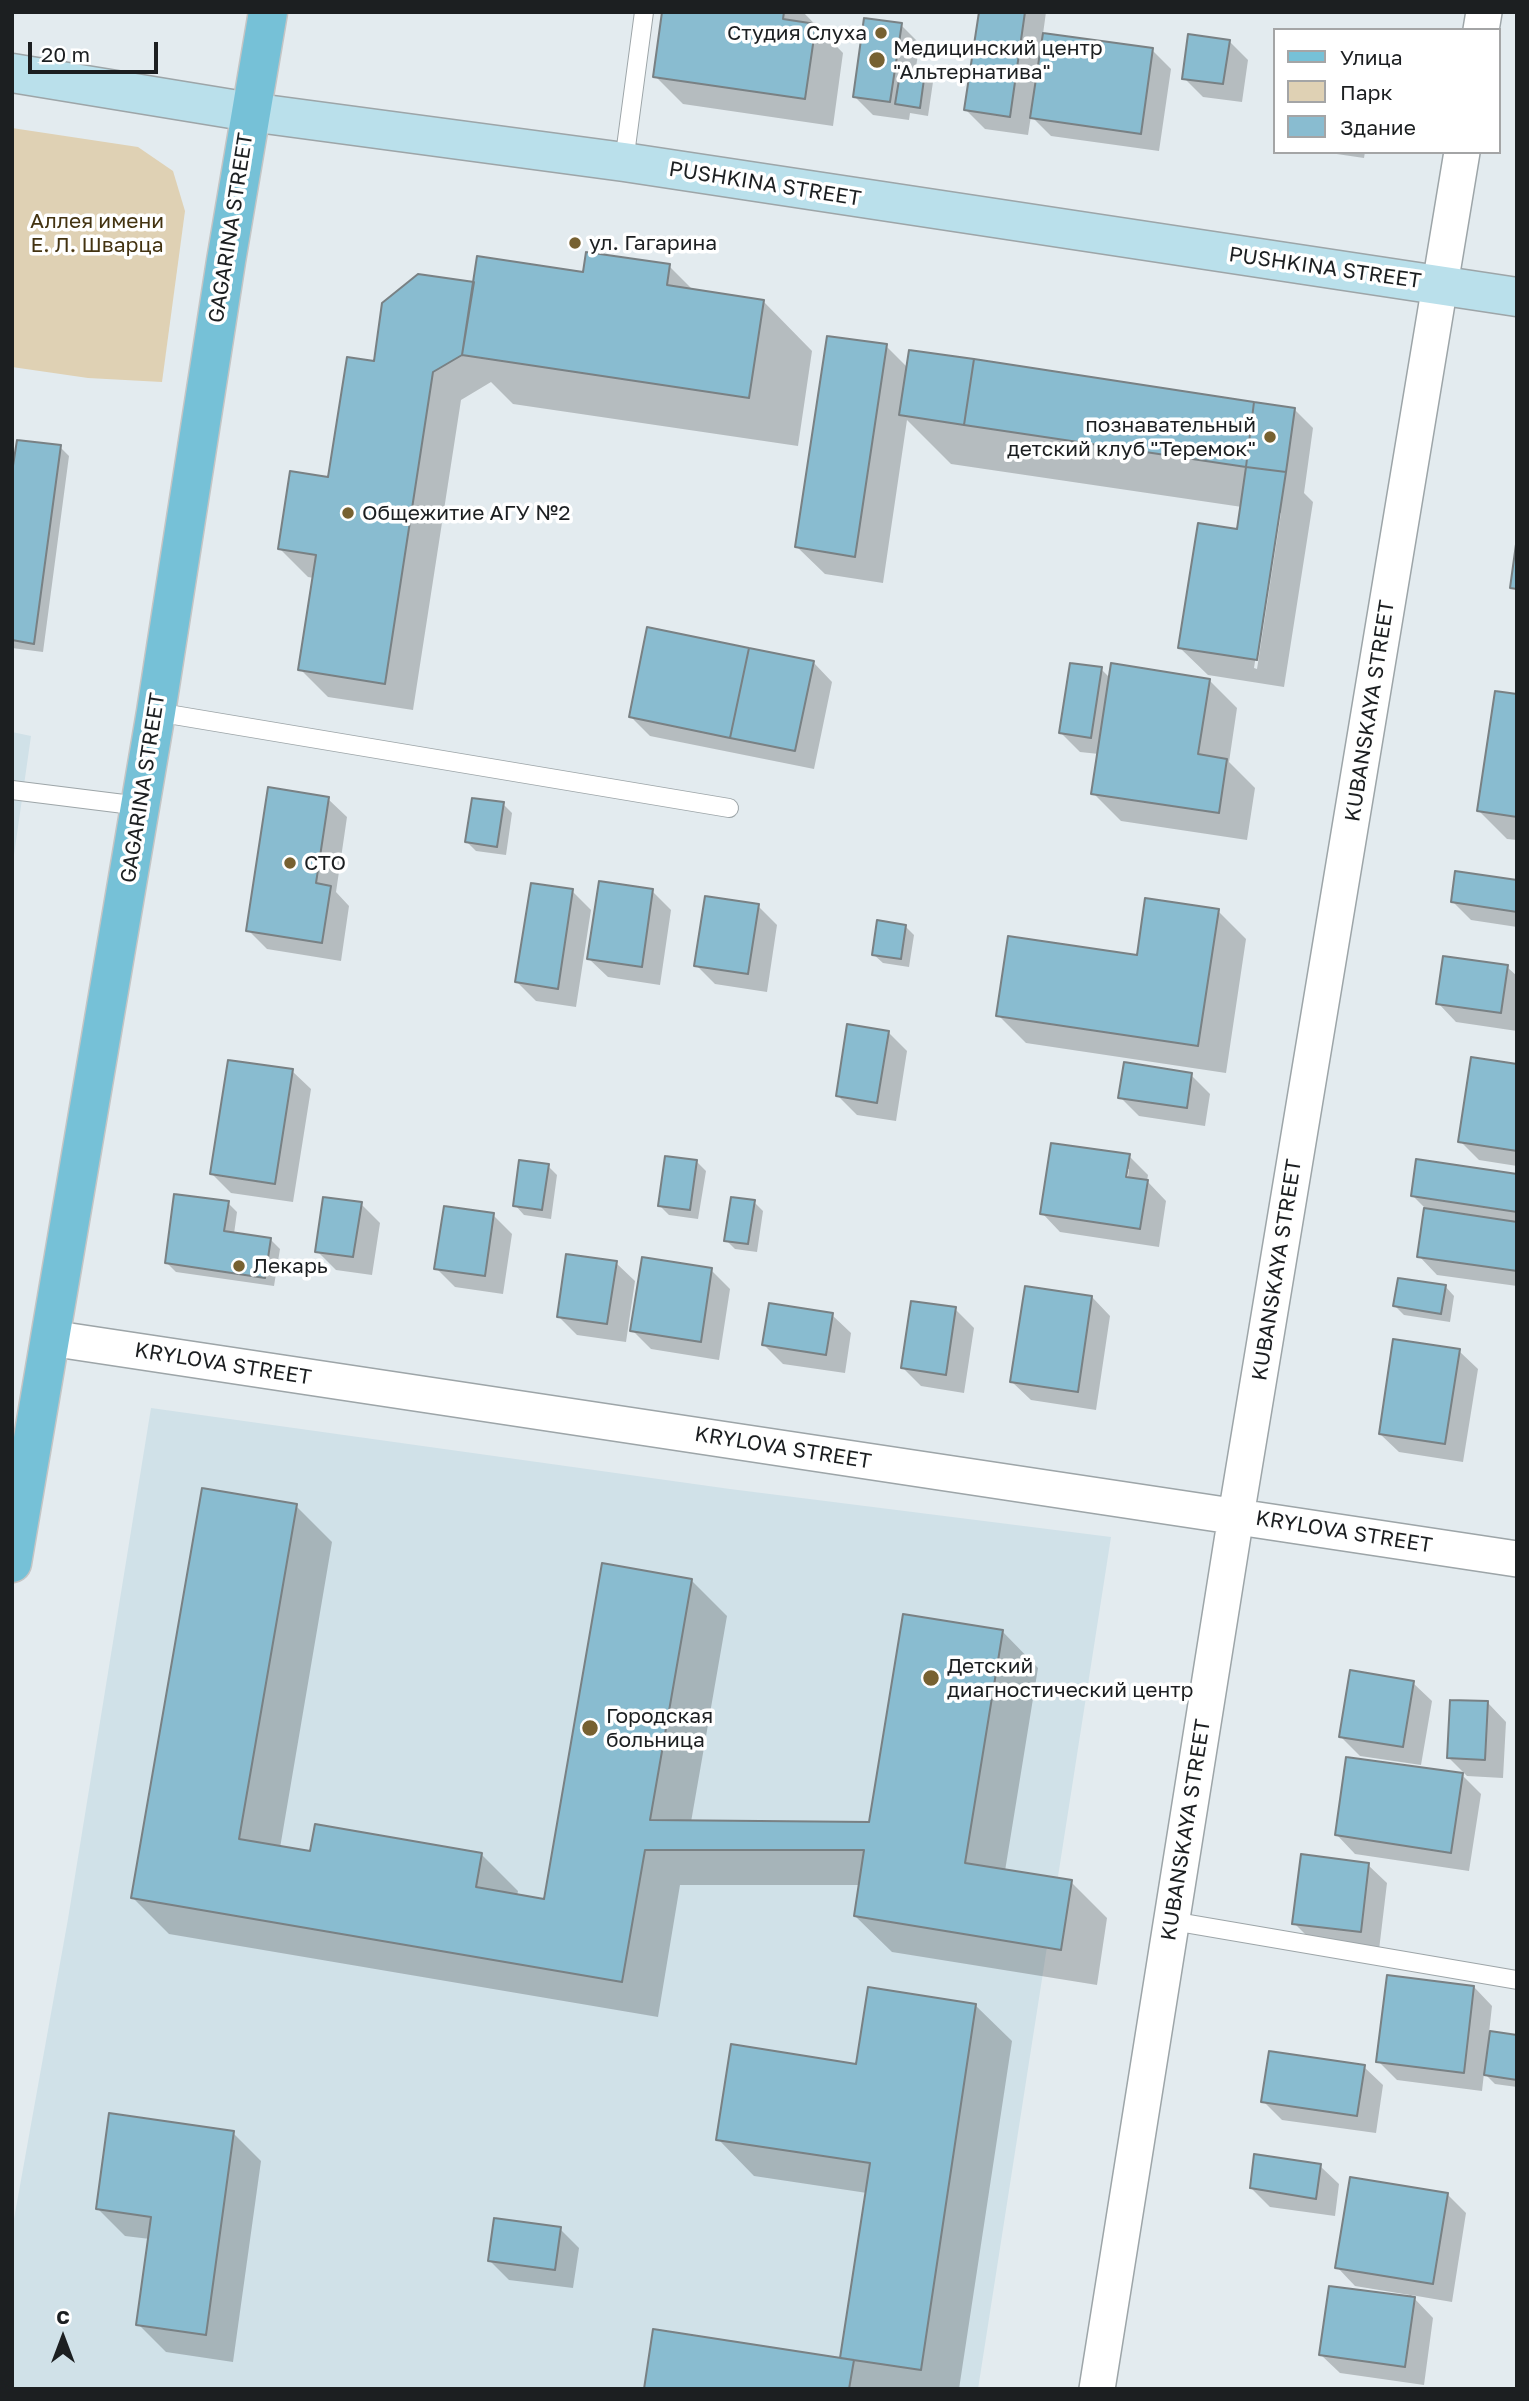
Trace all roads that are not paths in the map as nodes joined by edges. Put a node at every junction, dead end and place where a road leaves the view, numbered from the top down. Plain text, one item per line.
1 (268, 12) edge
2 (643, 12) edge
3 (12, 73) edge
4 (250, 112) junction
5 (1462, 154) edge
6 (624, 162) junction
7 (1440, 285) junction
8 (1517, 297) edge
9 (156, 712) junction
10 (12, 790) edge
11 (140, 806) junction
12 (729, 808) dead end
13 (50, 1338) junction
14 (1236, 1516) junction
15 (1517, 1559) edge
16 (12, 1563) edge
17 (1172, 1921) junction
18 (1517, 1980) edge
19 (1097, 2389) edge

1 - 4 main road, GAGARINA STREET
2 - 6 lane
3 - 4 main road, PUSHKINA STREET
4 - 6 main road, PUSHKINA STREET
4 - 9 main road, GAGARINA STREET
5 - 7 street, KUBANSKAYA STREET
6 - 7 main road, PUSHKINA STREET
7 - 8 main road, PUSHKINA STREET
7 - 14 street, KUBANSKAYA STREET
9 - 11 main road, GAGARINA STREET
9 - 12 lane
10 - 11 lane
11 - 13 main road, GAGARINA STREET
13 - 14 street, KRYLOVA STREET
13 - 16 main road, GAGARINA STREET
14 - 15 street, KRYLOVA STREET
14 - 17 street, KUBANSKAYA STREET
17 - 18 lane
17 - 19 street, KUBANSKAYA STREET

